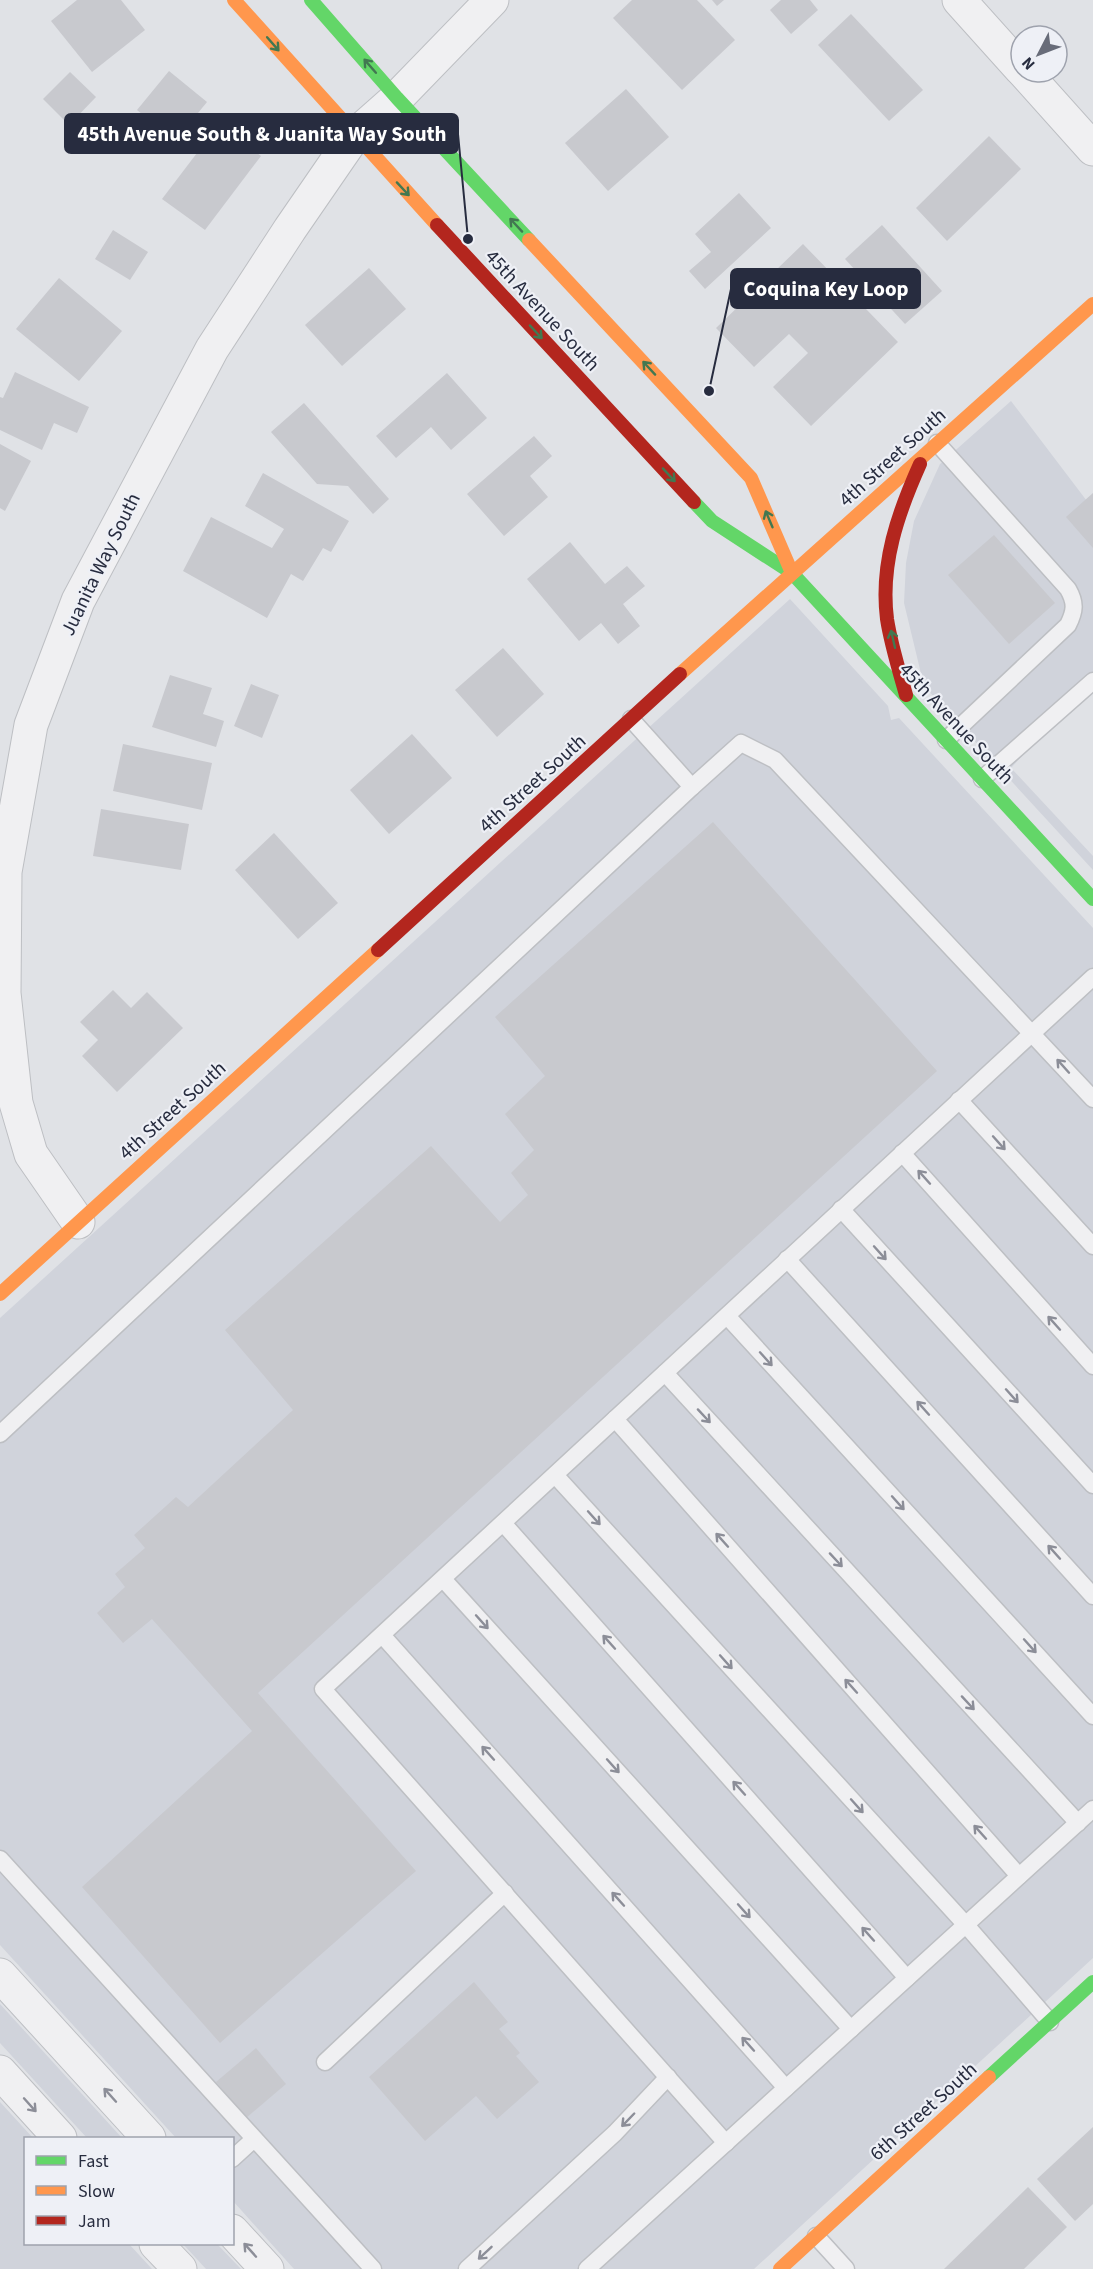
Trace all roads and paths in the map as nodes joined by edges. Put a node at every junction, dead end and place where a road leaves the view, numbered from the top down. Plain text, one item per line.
1 (234, 0) edge
2 (311, 0) edge
3 (492, 0) edge
4 (959, 0) edge
5 (1009, 55) edge
6 (1035, 84) edge
7 (397, 98) junction
8 (354, 136) junction
9 (1093, 149) edge
10 (1093, 304) edge
11 (931, 449) junction
12 (792, 573) junction
13 (1093, 681) edge
14 (906, 696) junction
15 (631, 719) junction
16 (946, 740) junction
17 (982, 779) junction
18 (693, 787) junction
19 (2, 871) edge
20 (1093, 899) edge
21 (1093, 977) edge
22 (1032, 1032) junction
23 (1093, 1099) edge
24 (959, 1100) junction
25 (902, 1153) junction
26 (841, 1209) junction
27 (78, 1222) junction
28 (1093, 1246) edge
29 (788, 1259) junction
30 (0, 1294) edge
31 (727, 1316) junction
32 (1093, 1366) edge
33 (665, 1373) junction
34 (615, 1419) junction
35 (0, 1434) edge
36 (555, 1475) junction
37 (1093, 1485) edge
38 (503, 1523) junction
39 (443, 1579) junction
40 (1093, 1596) edge
41 (382, 1635) junction
42 (1093, 1716) edge
43 (1093, 1809) edge
44 (1078, 1823) junction
45 (0, 1859) edge
46 (1019, 1876) junction
47 (505, 1893) junction
48 (966, 1925) junction
49 (0, 1975) edge
50 (907, 1978) junction
51 (1093, 1982) edge
52 (1050, 2022) junction
53 (851, 2029) junction
54 (325, 2062) dead end
55 (0, 2072) edge
56 (668, 2078) junction
57 (786, 2088) junction
58 (58, 2137) edge
59 (147, 2137) edge
60 (254, 2139) junction
61 (726, 2143) junction
62 (234, 2157) edge
63 (234, 2233) edge
64 (816, 2236) junction
65 (157, 2245) edge
66 (180, 2269) edge
67 (267, 2269) edge
68 (374, 2269) edge
69 (467, 2269) edge
70 (587, 2269) edge
71 (780, 2269) edge
72 (846, 2269) edge

1 -> 8 street, 45th Avenue South
7 -> 2 street, 45th Avenue South
3 - 7 street, Juanita Way South
4 - 5 street
6 - 9 street
7 - 8 street, Juanita Way South
12 -> 7 street, 45th Avenue South
8 -> 12 street, 45th Avenue South
8 - 19 street, Juanita Way South
10 - 11 street, 4th Street South
11 - 12 street, 4th Street South
14 -> 11 street
11 - 16 lane
12 - 14 street, 45th Avenue South
12 - 15 street, 4th Street South
13 - 17 lane
14 - 16 street, 45th Avenue South
15 - 18 lane
15 - 27 street, 4th Street South
16 - 17 street, 45th Avenue South
17 - 20 street, 45th Avenue South
18 - 22 lane
18 - 35 lane
19 - 27 street, Juanita Way South
21 - 22 lane
23 -> 22 lane
22 - 24 lane
24 - 25 lane
24 -> 28 lane
25 - 26 lane
32 -> 25 lane
26 - 29 lane
26 -> 37 lane
27 - 30 street, 4th Street South
29 - 31 lane
40 -> 29 lane
31 - 33 lane
31 -> 42 lane
33 - 34 lane
33 -> 44 lane
34 - 36 lane
46 -> 34 lane
36 - 38 lane
36 -> 48 lane
38 - 39 lane
50 -> 38 lane
39 - 41 lane
39 -> 53 lane
41 - 47 lane
57 -> 41 lane
43 - 44 lane
44 - 46 lane
45 - 60 lane
46 - 48 lane
47 - 54 lane
47 - 56 lane
48 - 50 lane
48 - 52 lane
59 -> 49 street
50 - 53 lane
51 - 52 street, 6th Street South
52 - 64 street, 6th Street South
53 - 57 lane
55 -> 58 street
56 - 61 lane
56 -> 69 lane
57 - 61 lane
60 - 62 lane
60 - 68 lane
61 - 70 lane
67 -> 63 street
64 - 71 street, 6th Street South
64 - 72 lane
65 - 66 street

